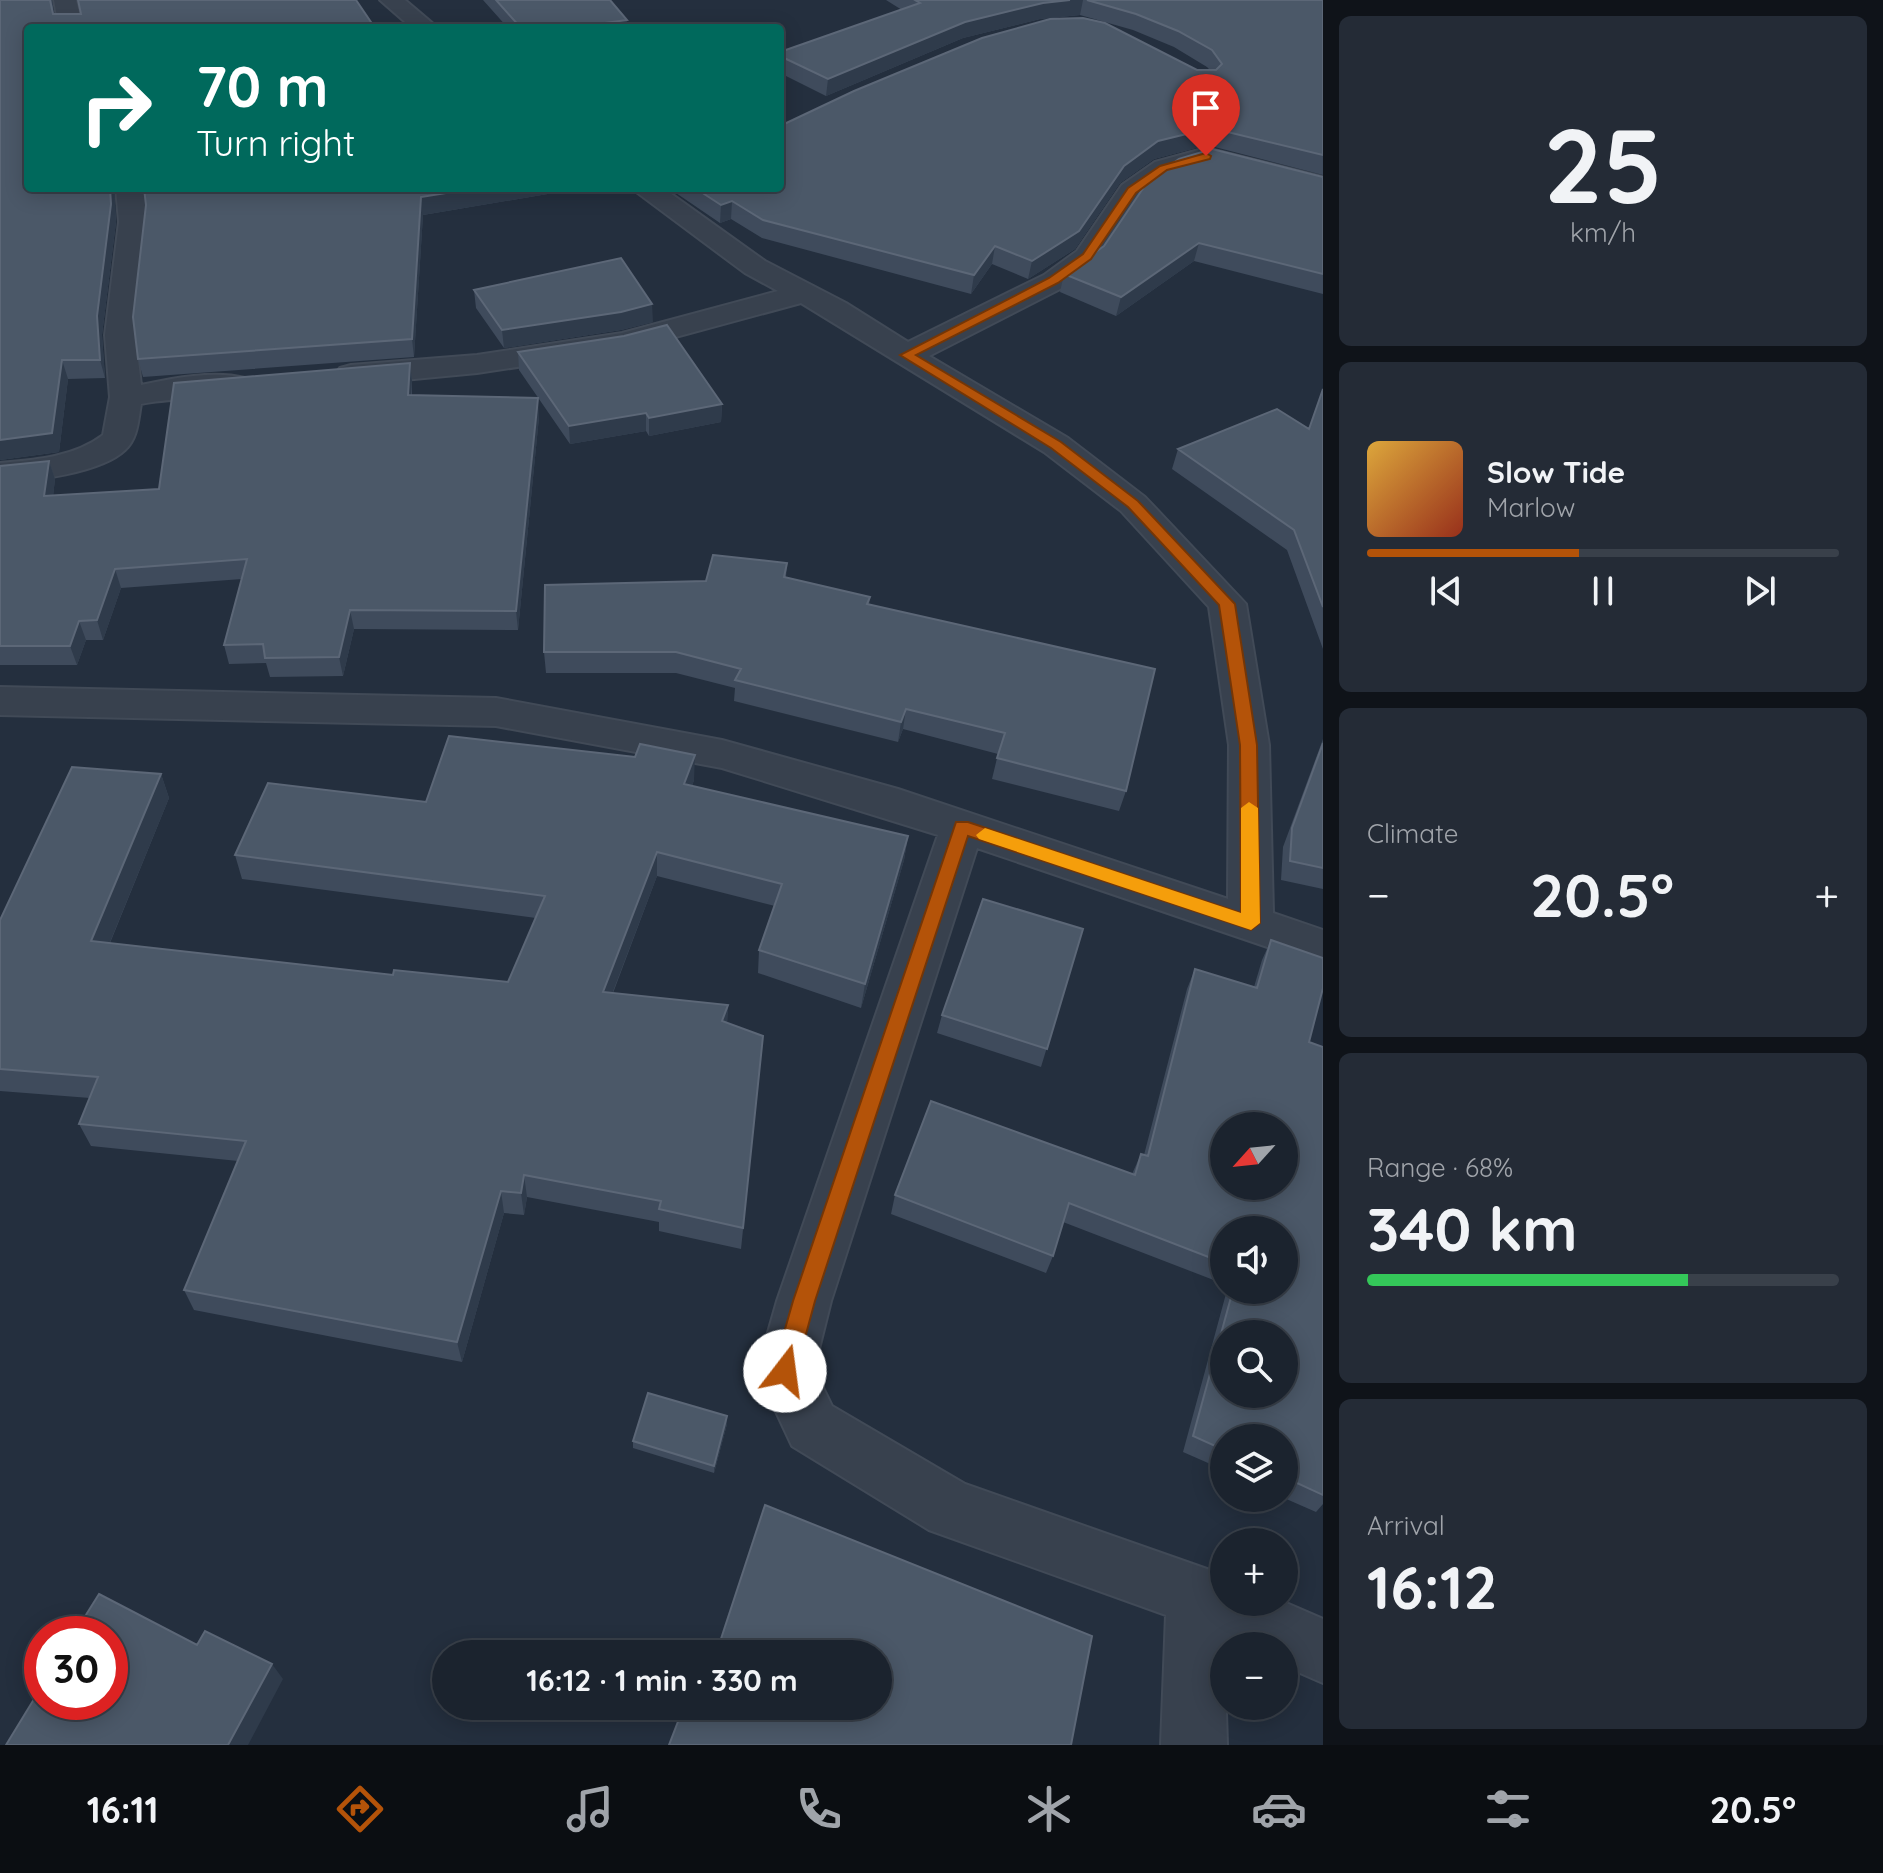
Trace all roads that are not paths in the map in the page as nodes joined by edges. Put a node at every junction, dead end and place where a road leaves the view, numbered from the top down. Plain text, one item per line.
1 (65, 0) edge
2 (401, 1) edge
3 (70, 24) edge
4 (422, 24) edge
5 (1323, 185) edge
6 (130, 192) edge
7 (651, 192) edge
8 (805, 293) junction
9 (906, 355) junction
10 (325, 378) edge
11 (263, 383) edge
12 (126, 397) junction
13 (0, 473) edge
14 (0, 701) edge
15 (962, 827) junction
16 (1251, 923) junction
17 (1323, 948) edge
18 (1198, 1595) junction
19 (1323, 1651) edge
20 (1194, 1745) edge

1 - 3 street
2 - 4 street
5 - 9 street
6 - 12 street
7 - 8 street
8 - 9 street
8 - 10 street
9 - 16 street
11 - 12 street
12 - 13 street
14 - 15 street
15 - 16 street
15 - 18 street
16 - 17 street
18 - 19 street
18 - 20 street

